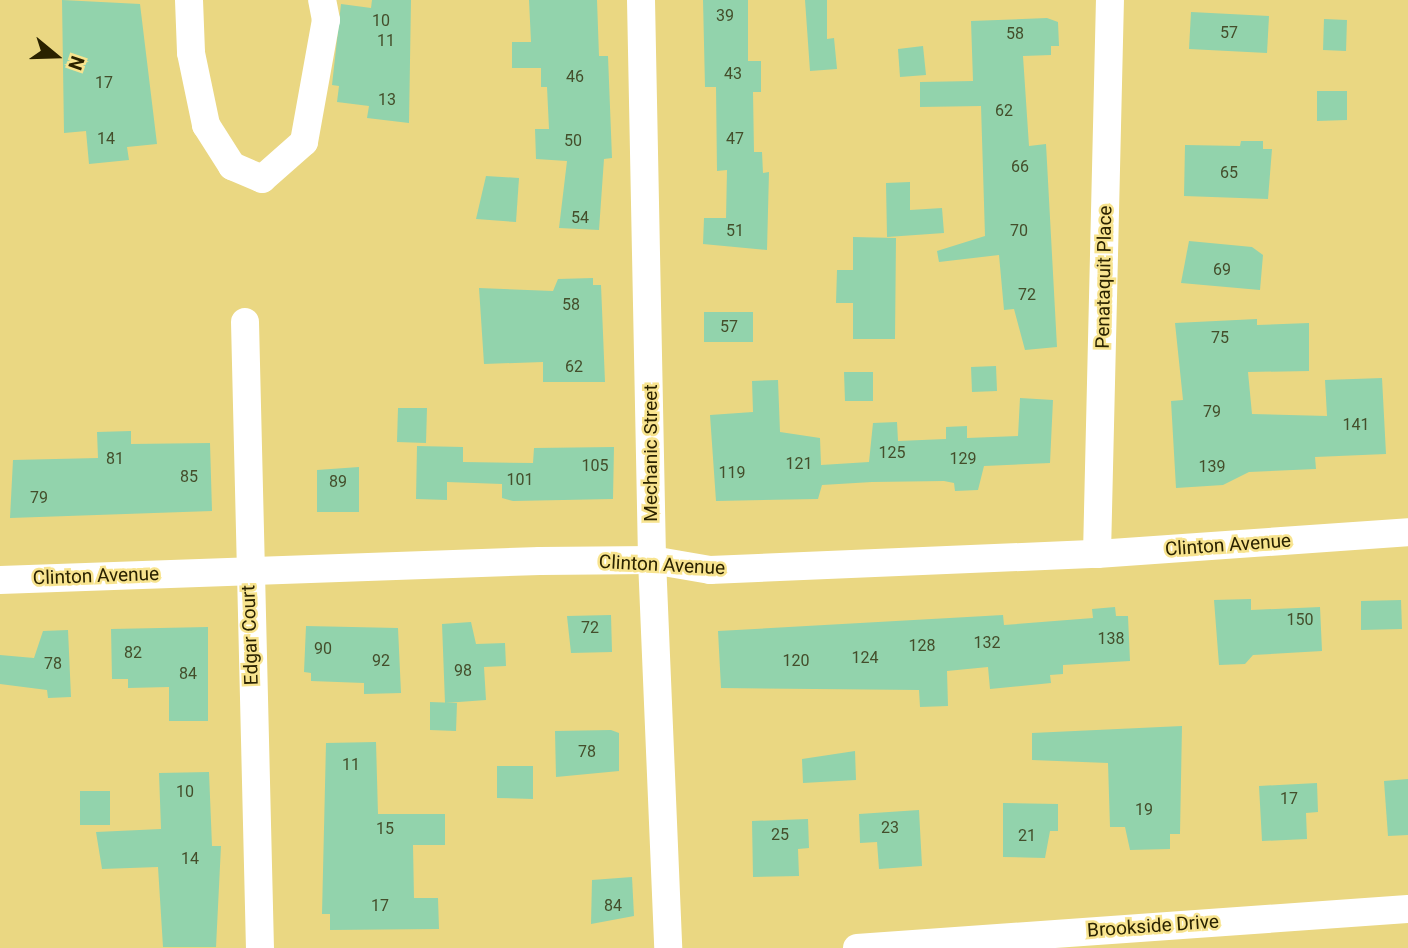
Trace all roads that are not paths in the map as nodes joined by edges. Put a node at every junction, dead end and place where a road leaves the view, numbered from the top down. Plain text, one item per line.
1 (189, 0) edge
2 (322, 0) edge
3 (641, 0) edge
4 (1110, 0) edge
5 (244, 321) dead end
6 (1408, 532) edge
7 (1097, 554) junction
8 (652, 560) junction
9 (248, 570) junction
10 (0, 580) edge
11 (1408, 909) edge
12 (260, 948) edge
13 (668, 948) edge
14 (857, 948) edge

1 - 2 street
3 - 8 street, Mechanic Street
4 - 7 street, Penataquit Place
5 - 9 street, Edgar Court
6 - 7 street, Clinton Avenue
7 - 8 street, Clinton Avenue
8 - 9 street, Clinton Avenue
8 - 13 street, Mechanic Street
9 - 10 street, Clinton Avenue
9 - 12 street, Edgar Court
11 - 14 street, Brookside Drive

